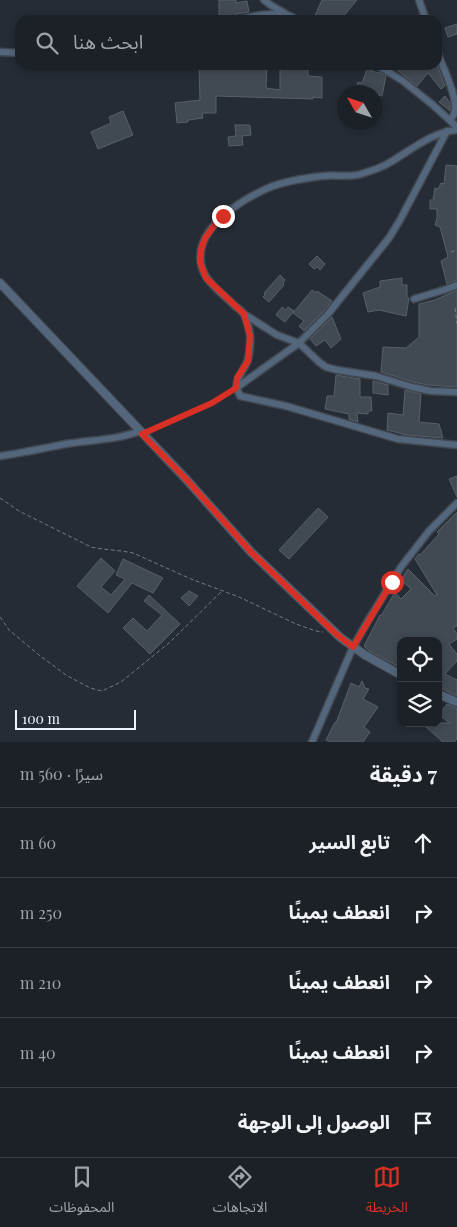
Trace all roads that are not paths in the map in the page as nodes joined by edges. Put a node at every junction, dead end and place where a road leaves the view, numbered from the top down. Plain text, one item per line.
1 (264, 0) edge
2 (419, 0) edge
3 (263, 15) edge
4 (287, 15) joint
5 (424, 15) edge
6 (0, 52) edge
7 (15, 54) edge
8 (442, 63) edge
9 (386, 70) edge
10 (450, 120) junction
11 (457, 128) edge
12 (447, 131) junction
13 (0, 283) edge
14 (457, 285) edge
15 (414, 299) dead end
16 (244, 314) junction
17 (300, 343) junction
18 (236, 388) junction
19 (457, 392) edge
20 (141, 432) junction
21 (457, 445) edge
22 (0, 456) edge
23 (457, 503) edge
24 (353, 647) junction
25 (397, 673) edge
26 (442, 696) edge
27 (457, 702) edge
28 (312, 742) edge

1 - 4 street
2 - 5 street
3 - 4 street
6 - 7 street
8 - 10 street
9 - 10 street
10 - 11 street
11 - 12 street
12 - 16 street
12 - 17 street
13 - 20 street
14 - 15 street
16 - 17 street
16 - 18 street
17 - 18 street
17 - 19 street
18 - 21 street
20 - 22 street
20 - 24 street
23 - 24 street
24 - 25 street
24 - 28 street
26 - 27 street

